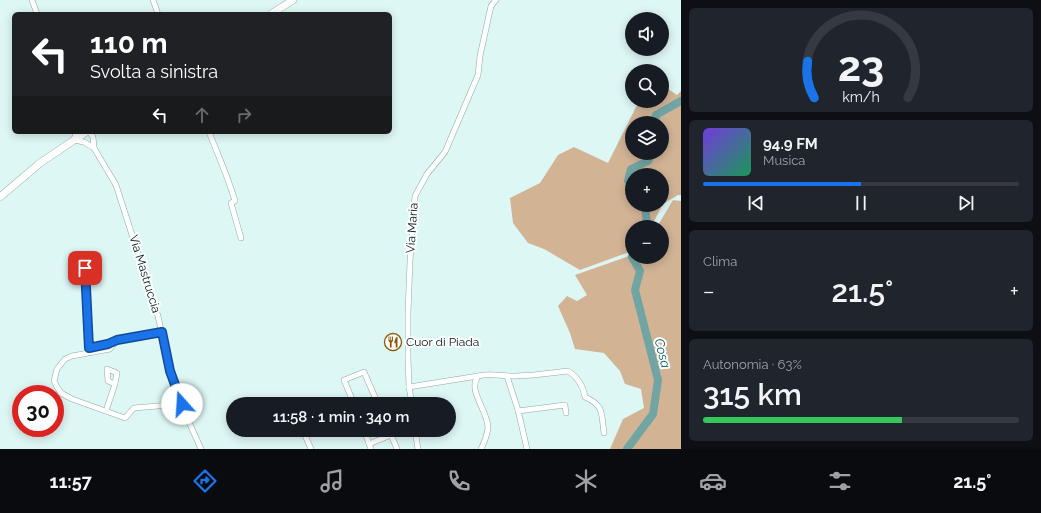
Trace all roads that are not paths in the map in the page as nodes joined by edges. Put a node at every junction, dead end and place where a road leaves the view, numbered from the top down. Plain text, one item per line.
1 (32, 0) edge
2 (153, 0) edge
3 (293, 0) edge
4 (488, 0) edge
5 (496, 0) edge
6 (491, 6) junction
7 (35, 12) edge
8 (157, 12) edge
9 (274, 12) edge
10 (76, 134) edge
11 (84, 134) edge
12 (87, 134) edge
13 (96, 134) edge
14 (209, 134) edge
15 (74, 140) junction
16 (93, 145) junction
17 (0, 197) edge
18 (241, 238) dead end
19 (85, 268) dead end
20 (162, 332) junction
21 (117, 340) junction
22 (478, 376) junction
23 (508, 376) junction
24 (115, 384) dead end
25 (410, 387) junction
26 (351, 397) edge
27 (375, 397) edge
28 (411, 397) edge
29 (182, 404) junction
30 (106, 411) junction
31 (518, 411) junction
32 (566, 413) dead end
33 (604, 433) dead end
34 (306, 437) edge
35 (366, 437) edge
36 (384, 437) edge
37 (392, 437) edge
38 (416, 437) edge
39 (370, 447) edge
40 (201, 449) edge
41 (311, 449) edge
42 (397, 449) edge
43 (418, 449) edge
44 (481, 449) edge
45 (527, 449) edge

1 - 7 street
2 - 8 street
3 - 9 main road
4 - 6 street
5 - 6 street, Via Maria
6 - 25 street, Via Maria
10 - 15 street
11 - 15 main road
12 - 16 street, Via Mastruccia
13 - 16 street
14 - 18 street
15 - 16 street
15 - 17 main road
16 - 20 street, Via Mastruccia
19 - 21 street
20 - 21 street
20 - 29 street, Via Mastruccia
21 - 30 street
22 - 23 street
22 - 25 street
22 - 44 street
23 - 31 street
23 - 33 street
24 - 30 street
25 - 28 street, Via Maria
26 - 27 street
29 - 30 street
29 - 40 street, Via Mastruccia
31 - 32 street
31 - 45 street
34 - 41 street
35 - 39 street
36 - 39 street
37 - 42 street
38 - 43 street

